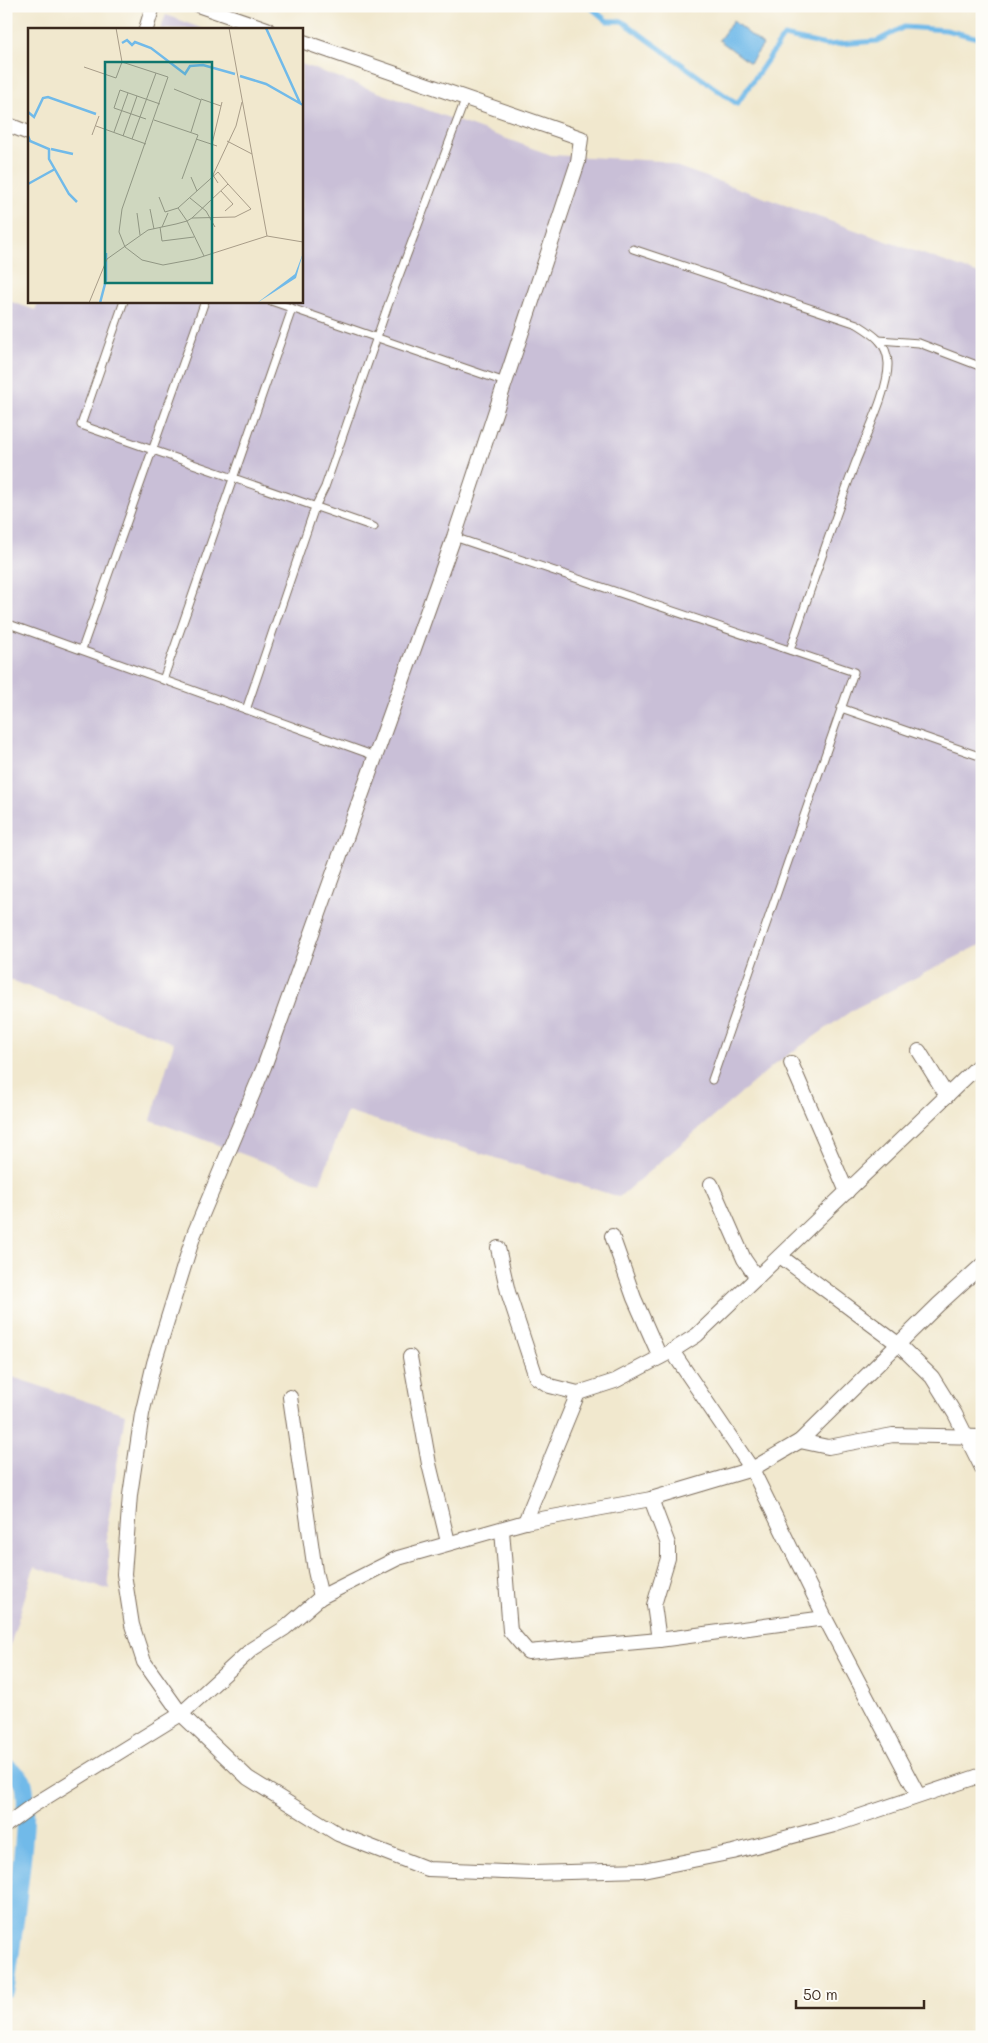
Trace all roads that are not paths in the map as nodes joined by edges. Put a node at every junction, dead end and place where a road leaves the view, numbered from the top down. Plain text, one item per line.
1 (153, 6) edge
2 (200, 6) edge
3 (146, 28) edge
4 (264, 28) edge
5 (302, 40) edge
6 (466, 97) junction
7 (6, 124) edge
8 (28, 133) edge
9 (633, 249) dead end
10 (124, 302) edge
11 (205, 302) edge
12 (274, 302) edge
13 (292, 309) junction
14 (378, 338) junction
15 (880, 340) junction
16 (982, 366) edge
17 (505, 382) junction
18 (152, 451) junction
19 (234, 480) junction
20 (315, 507) junction
21 (374, 527) dead end
22 (454, 537) junction
23 (6, 622) edge
24 (82, 649) junction
25 (790, 650) junction
26 (163, 680) junction
27 (842, 708) junction
28 (246, 710) junction
29 (375, 756) junction
30 (982, 757) edge
31 (919, 1051) dead end
32 (982, 1062) edge
33 (791, 1063) dead end
34 (712, 1080) dead end
35 (947, 1096) junction
36 (711, 1184) dead end
37 (847, 1192) junction
38 (612, 1236) dead end
39 (498, 1248) dead end
40 (780, 1256) junction
41 (982, 1265) edge
42 (757, 1278) junction
43 (898, 1344) junction
44 (666, 1354) junction
45 (410, 1357) dead end
46 (578, 1393) junction
47 (290, 1397) dead end
48 (965, 1435) junction
49 (982, 1437) edge
50 (800, 1441) junction
51 (982, 1468) edge
52 (752, 1469) junction
53 (651, 1499) junction
54 (525, 1522) junction
55 (502, 1530) junction
56 (448, 1542) junction
57 (321, 1597) junction
58 (825, 1618) junction
59 (659, 1640) junction
60 (181, 1714) junction
61 (982, 1775) edge
62 (918, 1795) junction
63 (6, 1825) edge

1 - 3 street
2 - 4 street
5 - 6 street
6 - 14 lane
6 - 17 street
7 - 8 street
9 - 15 lane
10 - 18 lane
11 - 18 lane
12 - 13 lane
13 - 14 lane
13 - 19 lane
14 - 17 lane
14 - 20 lane
15 - 16 lane
15 - 25 lane
17 - 22 street
18 - 19 lane
18 - 24 lane
19 - 20 lane
19 - 26 lane
20 - 21 lane
20 - 28 lane
22 - 25 lane
22 - 29 street
23 - 24 lane
24 - 26 lane
25 - 27 lane
26 - 28 lane
27 - 30 lane
27 - 34 lane
28 - 29 lane
29 - 60 street
31 - 35 street
32 - 35 street
33 - 37 street
35 - 37 street
36 - 42 street
37 - 40 street
38 - 44 street
39 - 46 street
40 - 42 street
40 - 43 street
41 - 43 street
42 - 44 street
43 - 48 street
43 - 50 street
44 - 46 street
44 - 52 street
45 - 56 street
46 - 54 street
47 - 57 street
48 - 49 street
48 - 50 street
48 - 51 street
50 - 52 street
52 - 53 street
52 - 58 street
53 - 54 street
53 - 59 street
54 - 55 street
55 - 56 street
55 - 59 street
56 - 57 street
57 - 60 street
58 - 59 street
58 - 62 street
60 - 62 street
60 - 63 street
61 - 62 street

